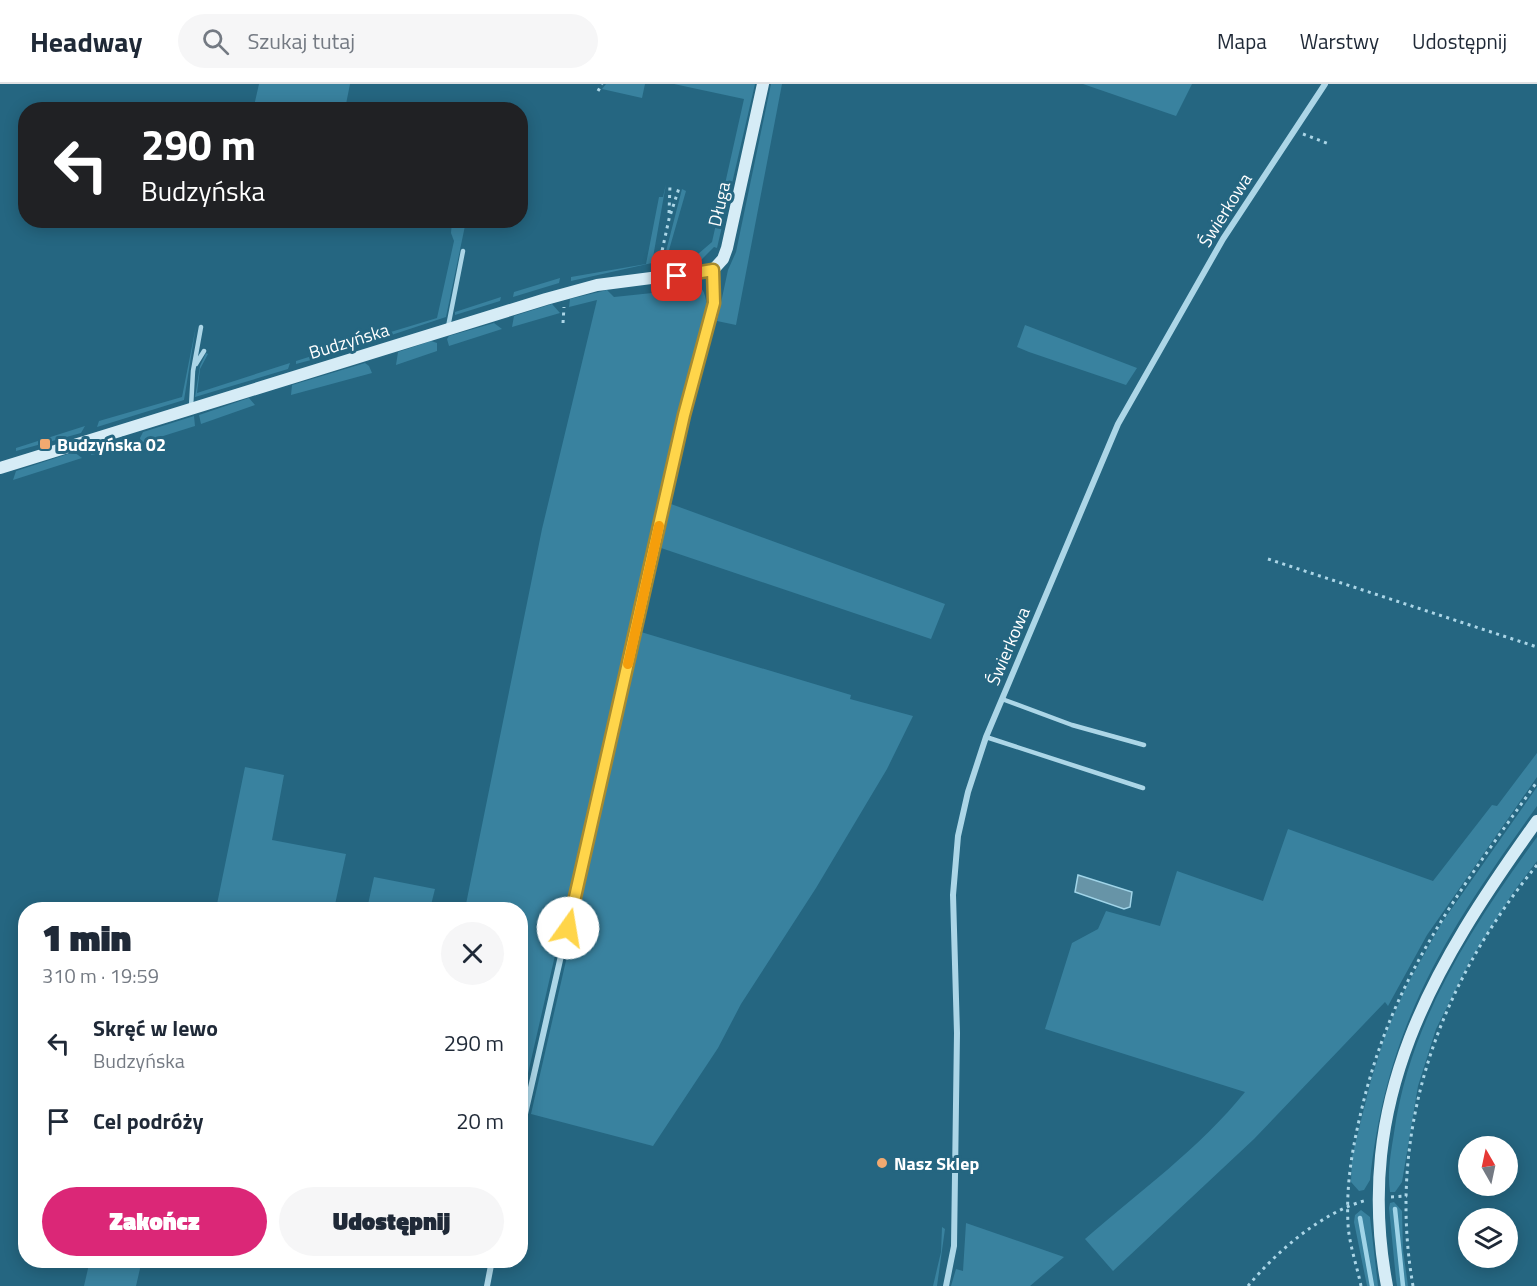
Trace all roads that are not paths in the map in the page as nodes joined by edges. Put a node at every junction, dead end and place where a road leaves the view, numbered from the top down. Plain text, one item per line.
1 (763, 84) edge
2 (1325, 84) edge
3 (463, 251) dead end
4 (713, 270) junction
5 (201, 327) dead end
6 (447, 330) junction
7 (204, 351) dead end
8 (193, 371) junction
9 (191, 409) junction
10 (0, 468) edge
11 (1002, 699) junction
12 (986, 737) junction
13 (1144, 745) dead end
14 (1143, 788) dead end
15 (1537, 821) edge
16 (528, 1101) edge
17 (490, 1268) edge
18 (486, 1286) edge
19 (946, 1286) edge
20 (1388, 1286) edge

1 - 4 street, Długa
2 - 11 street, Świerkowa
3 - 6 lane
4 - 6 street, Budzyńska
4 - 16 street
5 - 8 lane
6 - 9 street, Budzyńska
7 - 8 lane
8 - 9 lane
9 - 10 street, Budzyńska
11 - 12 street, Świerkowa
11 - 13 lane
12 - 14 lane
12 - 19 street, Świerkowa
15 - 20 street
17 - 18 street

